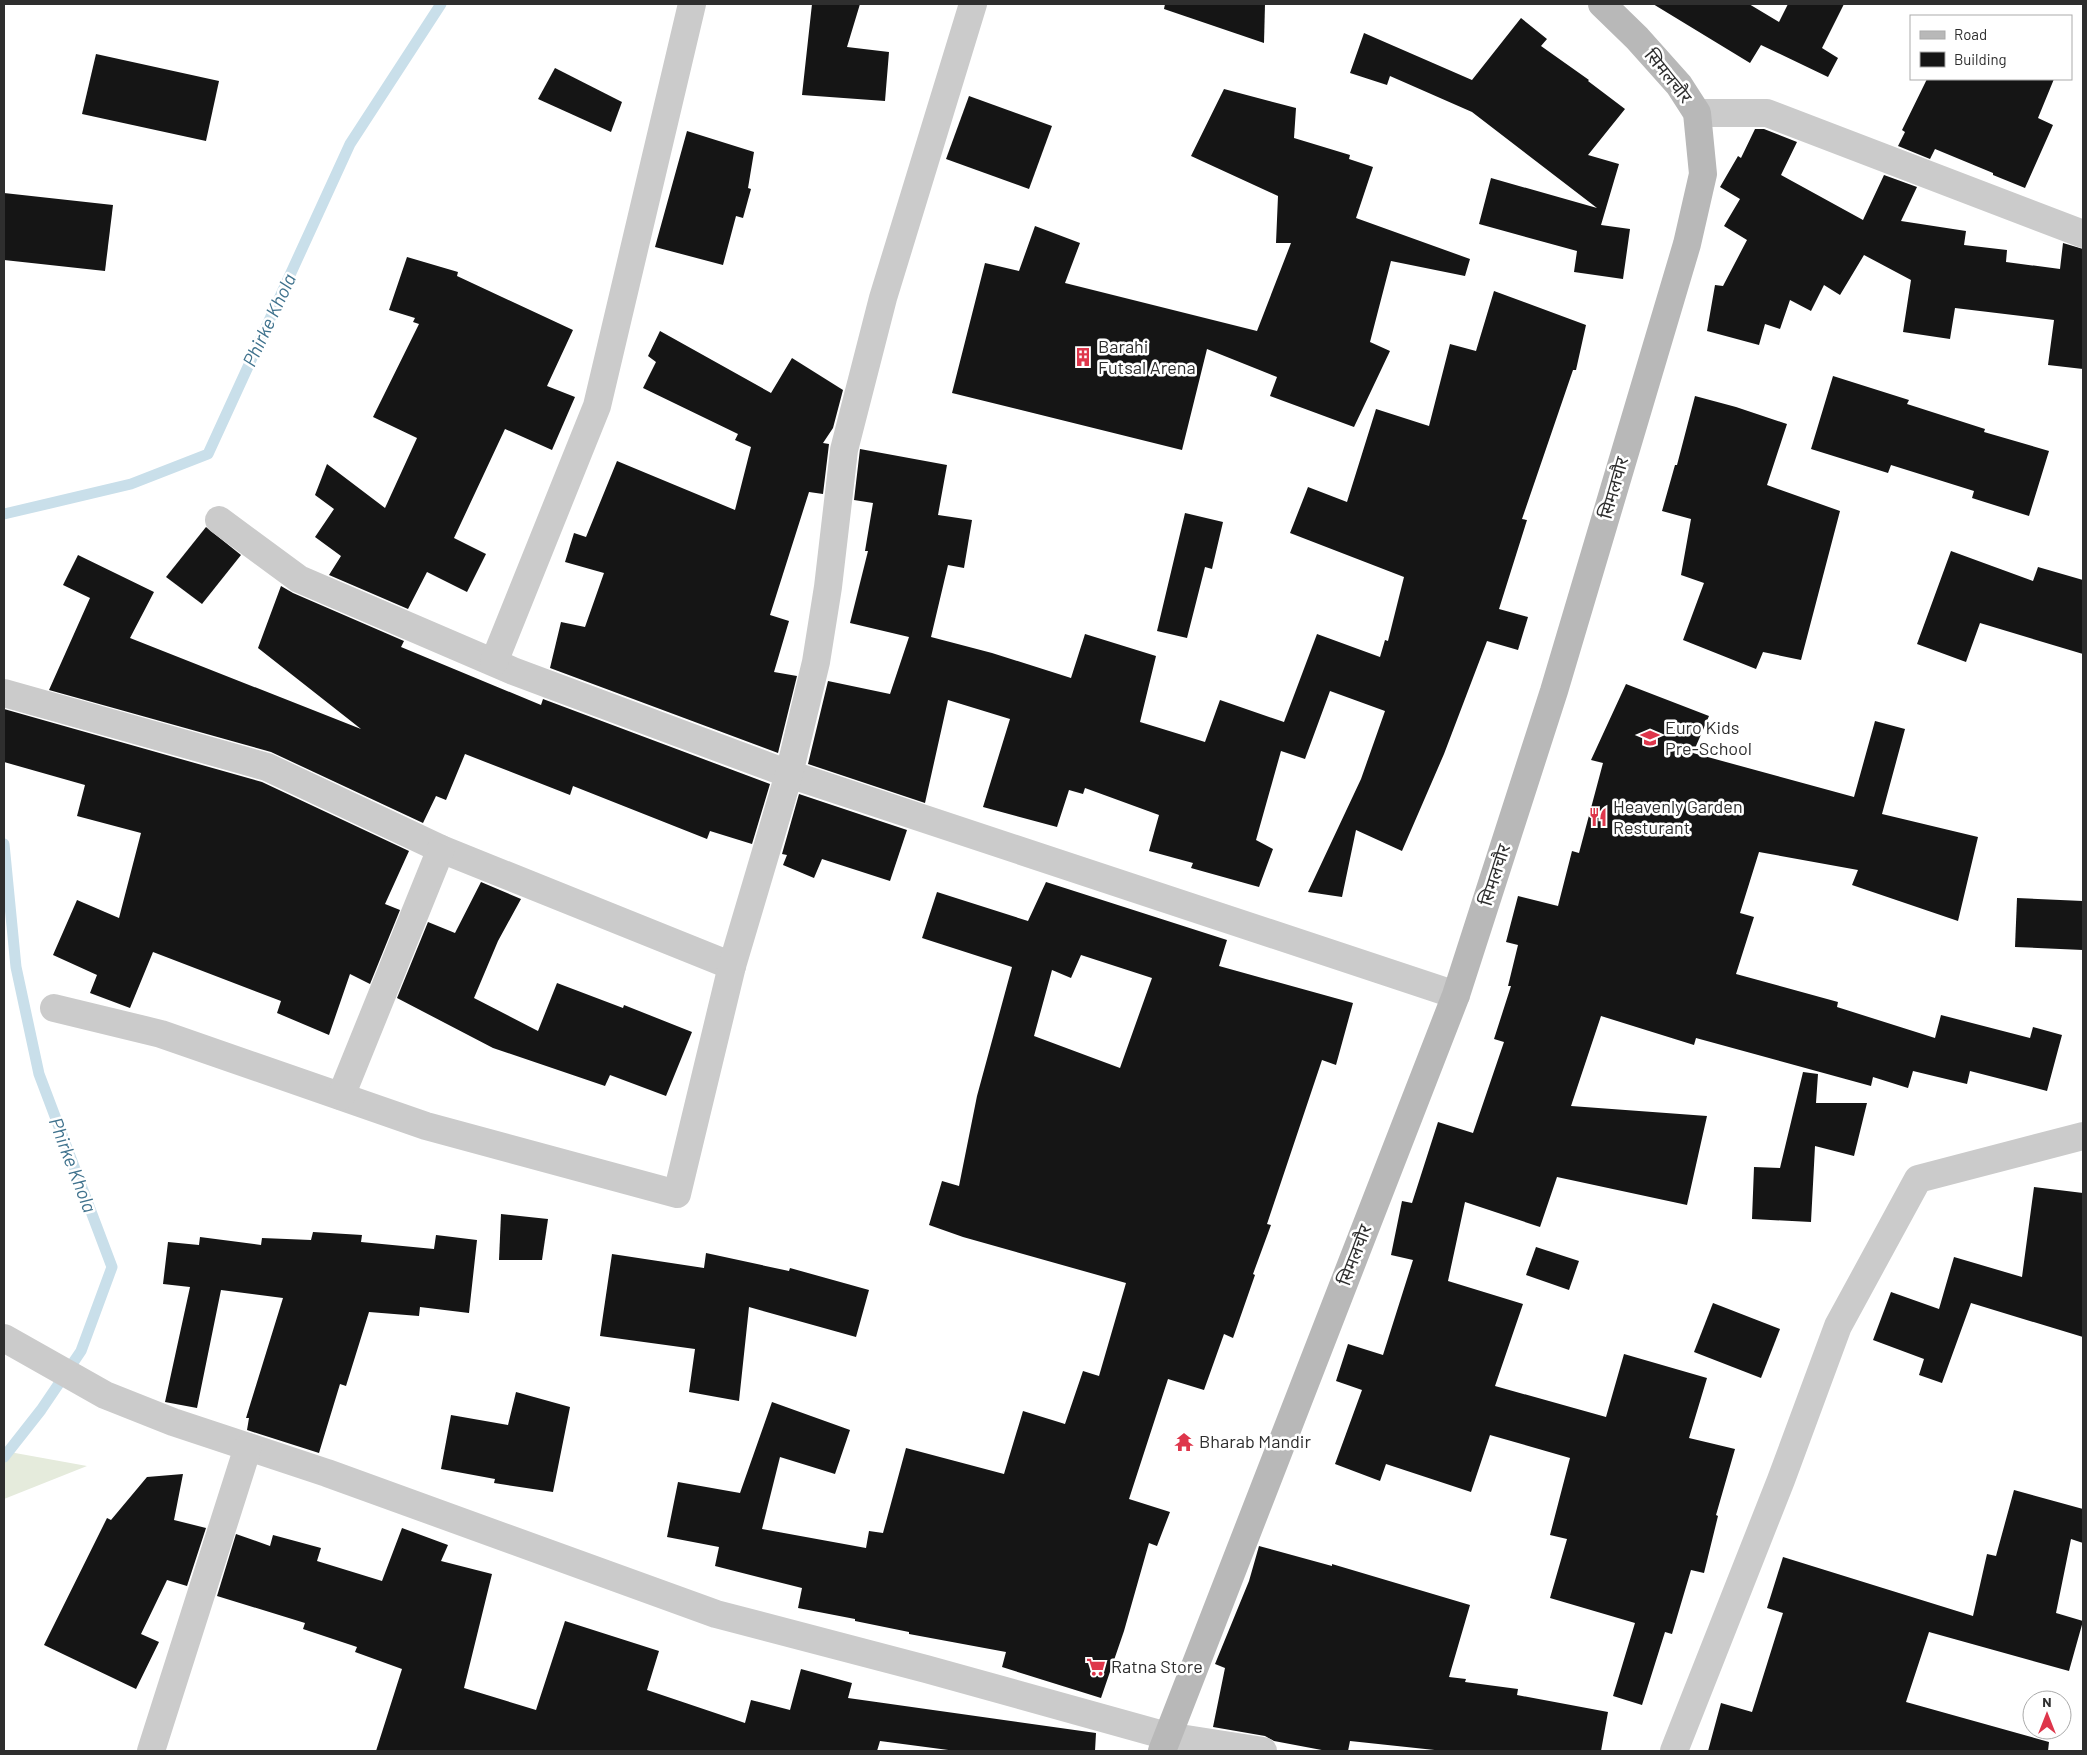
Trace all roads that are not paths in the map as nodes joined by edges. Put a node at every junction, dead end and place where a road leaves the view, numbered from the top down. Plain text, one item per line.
1 (692, 4) edge
2 (973, 4) edge
3 (1602, 4) edge
4 (1696, 113) junction
5 (2083, 234) edge
6 (219, 520) dead end
7 (494, 662) junction
8 (4, 693) edge
9 (789, 774) junction
10 (441, 848) junction
11 (732, 966) junction
12 (1456, 995) junction
13 (54, 1008) dead end
14 (341, 1096) junction
15 (2083, 1136) edge
16 (4, 1338) edge
17 (248, 1447) junction
18 (1164, 1744) edge
19 (151, 1751) edge
20 (1263, 1751) edge
21 (1674, 1751) edge

1 - 7 street
2 - 9 street
3 - 4 main road, सिमलचौर
4 - 5 street
4 - 12 main road, सिमलचौर
6 - 7 street
7 - 9 street
8 - 10 street
9 - 11 street
9 - 12 street
10 - 11 street
10 - 14 street
11 - 14 street
12 - 18 main road, सिमलचौर
13 - 14 street
15 - 21 street
16 - 17 street
17 - 18 street
17 - 19 street
18 - 20 street

